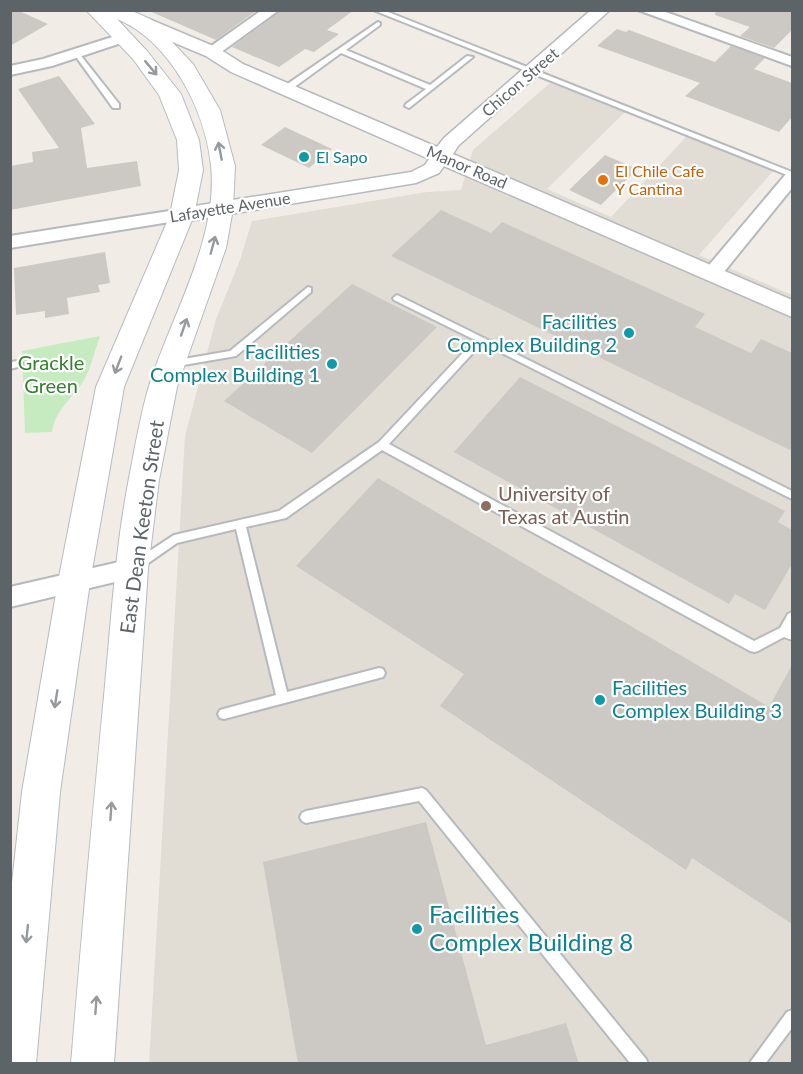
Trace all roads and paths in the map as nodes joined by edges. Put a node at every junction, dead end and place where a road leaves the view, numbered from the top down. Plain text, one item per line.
1 (96, 10) edge
2 (111, 10) edge
3 (272, 10) edge
4 (376, 10) edge
5 (602, 10) edge
6 (645, 10) edge
7 (143, 23) junction
8 (378, 24) dead end
9 (125, 37) junction
10 (342, 51) junction
11 (212, 52) junction
12 (76, 53) junction
13 (469, 57) dead end
14 (792, 62) edge
15 (14, 68) edge
16 (533, 70) junction
17 (431, 88) junction
18 (286, 89) junction
19 (116, 106) dead end
20 (409, 106) dead end
21 (441, 156) junction
22 (792, 176) edge
23 (221, 209) junction
24 (182, 215) junction
25 (10, 242) edge
26 (712, 273) junction
27 (308, 290) dead end
28 (397, 298) dead end
29 (792, 309) edge
30 (481, 339) junction
31 (171, 364) junction
32 (382, 446) junction
33 (792, 495) edge
34 (240, 523) junction
35 (132, 569) junction
36 (74, 582) junction
37 (10, 597) edge
38 (792, 617) edge
39 (788, 633) edge
40 (379, 673) dead end
41 (283, 698) junction
42 (224, 714) dead end
43 (41, 792) junction
44 (306, 817) dead end
45 (10, 896) edge
46 (792, 1017) edge
47 (14, 1064) edge
48 (92, 1064) edge
49 (641, 1064) edge
50 (756, 1064) edge

1 - 9 main road
2 - 7 main road, East Dean Keeton Street
3 - 11 street
4 - 16 lane
5 - 16 street, Chicon Street
6 - 14 street
7 - 11 street, Manor Road
23 -> 7 main road, East Dean Keeton Street
8 - 10 lane
9 - 12 street
9 -> 24 main road
10 - 17 lane
10 - 18 lane
11 - 18 street, Manor Road
12 - 15 street
12 - 19 lane
13 - 17 lane
16 - 21 street, Chicon Street
16 - 22 lane
17 - 20 lane
18 - 21 street, Manor Road
21 - 23 street, Lafayette Avenue
21 - 26 street, Manor Road
22 - 26 street
23 - 24 street, Lafayette Avenue
31 -> 23 main road, East Dean Keeton Street
24 - 25 street, Lafayette Avenue
24 -> 36 main road
26 - 29 street, Manor Road
27 - 31 lane
28 - 30 lane
30 - 32 lane
30 - 33 lane
31 - 35 main road, East Dean Keeton Street
32 - 34 lane
32 - 39 lane
34 - 35 lane
34 - 41 lane
35 - 36 street
48 -> 35 main road, East Dean Keeton Street
36 - 37 street
36 -> 43 main road
38 - 39 lane
40 - 41 lane
41 - 42 lane
43 - 45 main road
43 -> 47 main road
44 - 49 lane
46 - 50 lane

